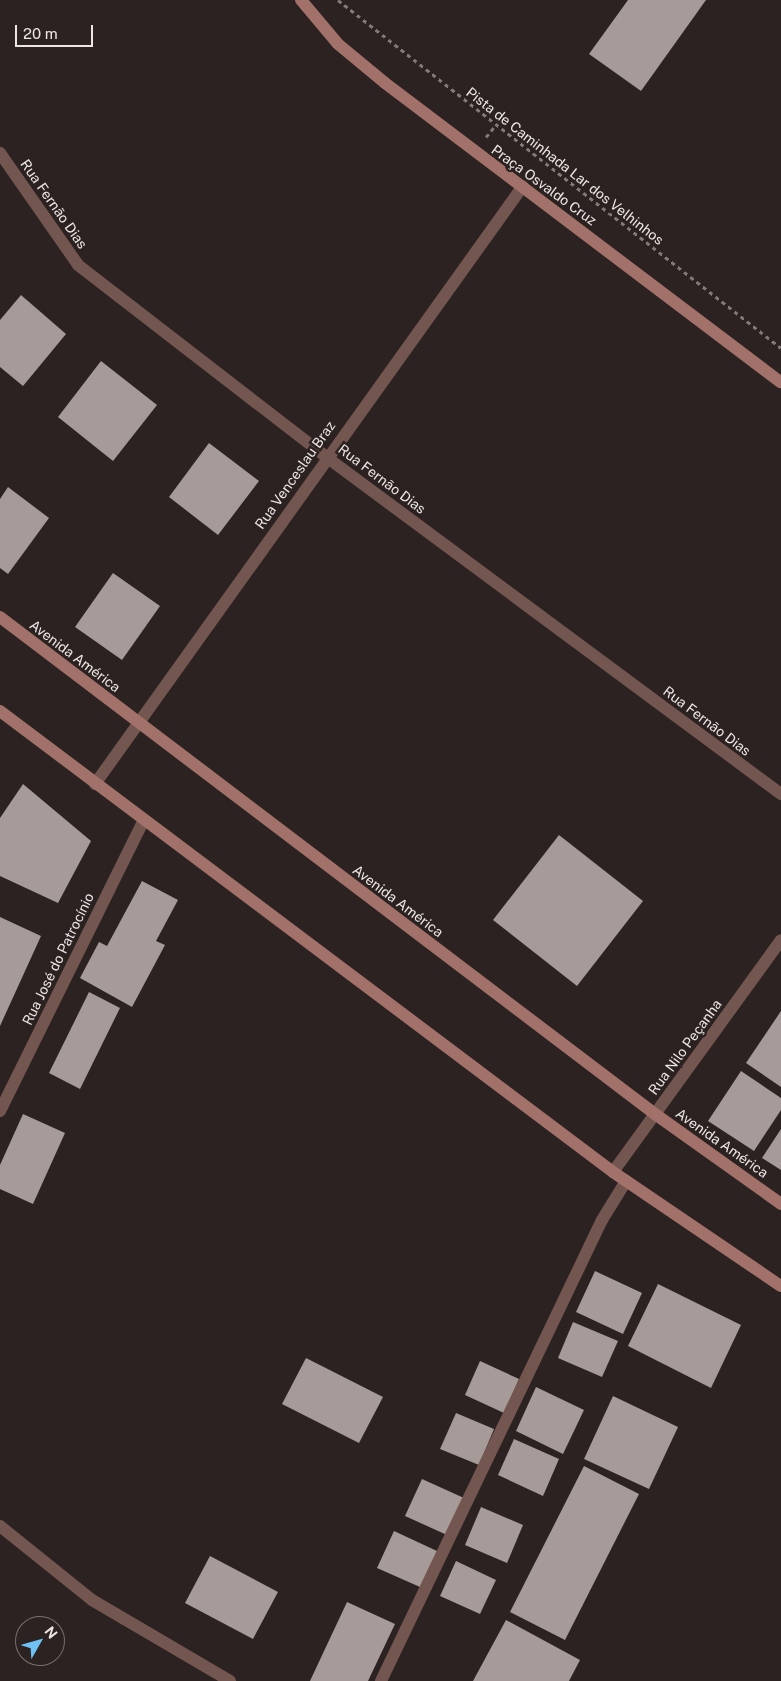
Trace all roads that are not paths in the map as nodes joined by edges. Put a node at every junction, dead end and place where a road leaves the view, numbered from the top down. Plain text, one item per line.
1 (301, 0) edge
2 (0, 153) edge
3 (523, 186) junction
4 (781, 382) edge
5 (325, 456) junction
6 (0, 617) edge
7 (0, 712) edge
8 (140, 724) junction
9 (95, 784) junction
10 (781, 794) edge
11 (144, 820) junction
12 (781, 940) edge
13 (0, 1111) edge
14 (655, 1114) junction
15 (613, 1172) junction
16 (626, 1181) junction
17 (781, 1204) edge
18 (781, 1286) edge
19 (0, 1526) edge
20 (230, 1681) edge
21 (382, 1681) edge

1 - 3 main road, Praça Osvaldo Cruz
2 - 5 street, Rua Fernão Dias
3 - 4 main road, Praça Osvaldo Cruz
3 - 5 street, Rua Venceslau Braz
5 - 8 street, Rua Venceslau Braz
5 - 10 street, Rua Fernão Dias
6 - 8 main road, Avenida América
7 - 9 main road
8 - 9 street, Rua Venceslau Braz
8 - 14 main road, Avenida América
9 - 11 main road
11 - 13 street, Rua José do Patrocínio
11 - 15 main road
12 - 14 street, Rua Nilo Peçanha
14 - 15 street, Rua Nilo Peçanha
14 - 17 main road, Avenida América
15 - 16 main road
16 - 18 main road
16 - 21 street
19 - 20 street

